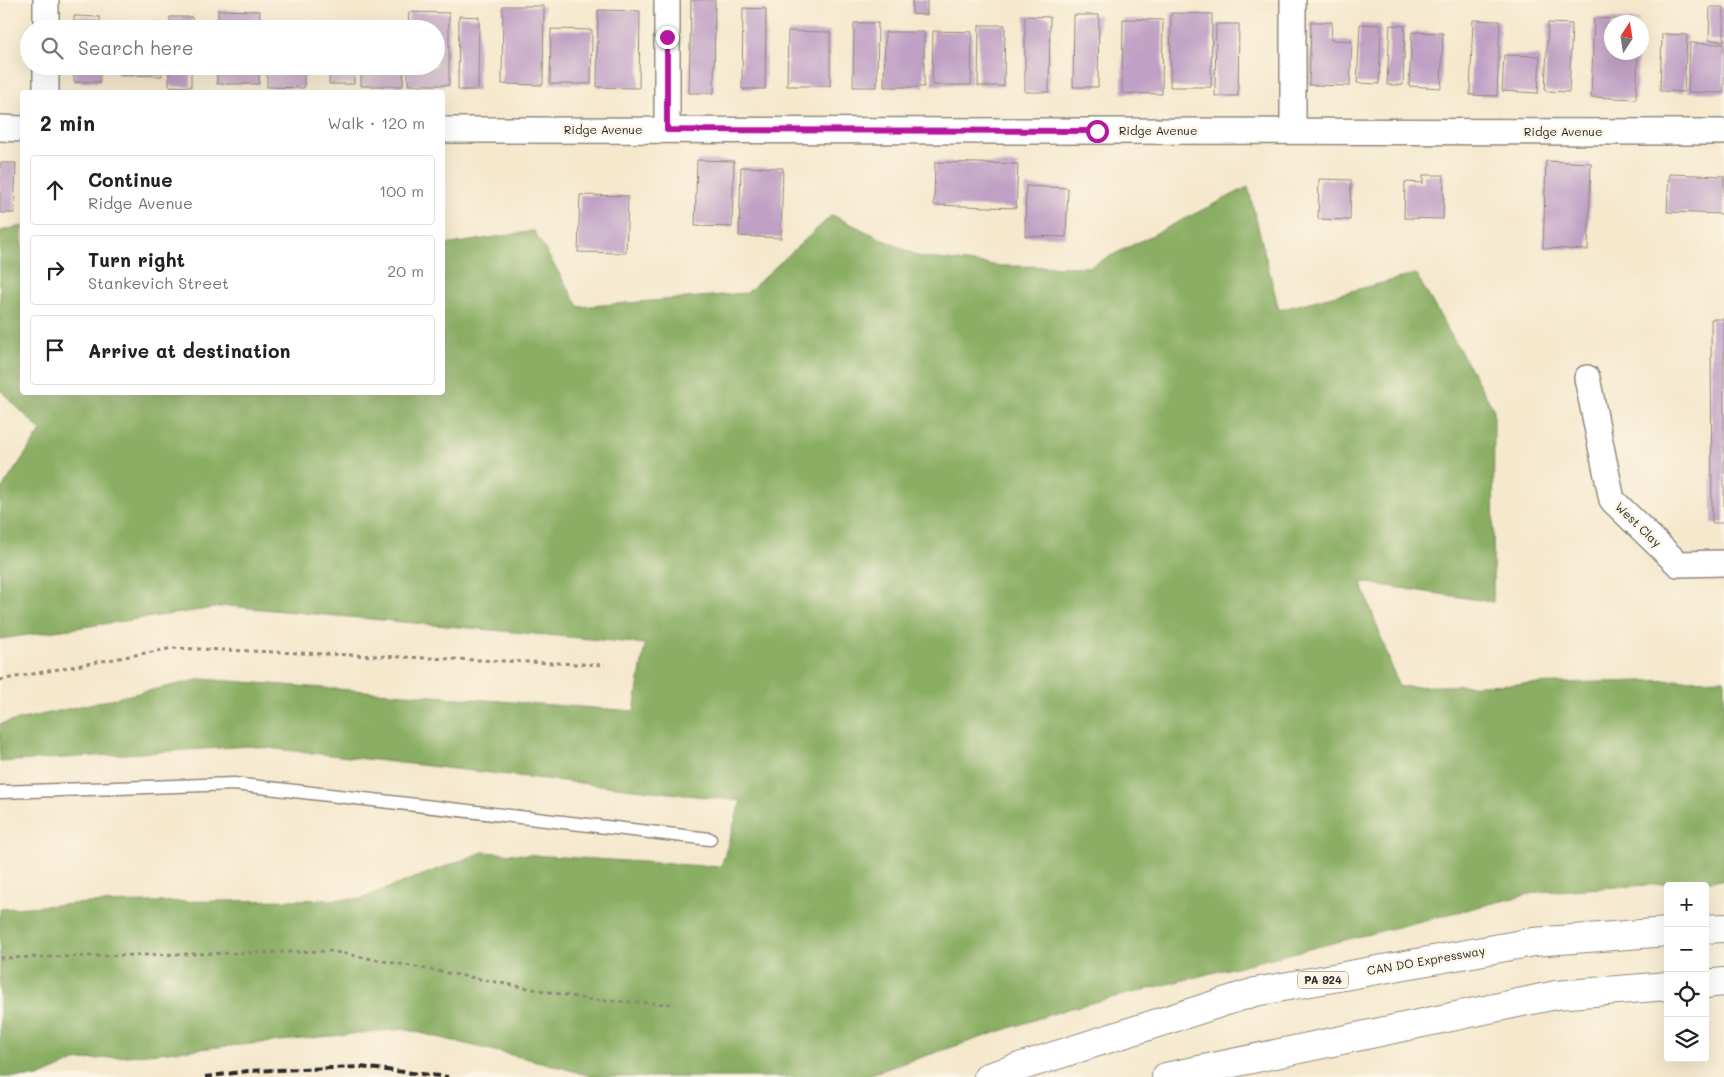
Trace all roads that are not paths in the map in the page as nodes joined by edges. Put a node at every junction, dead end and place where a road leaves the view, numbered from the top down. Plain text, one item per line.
1 (46, 0) edge
2 (667, 0) edge
3 (1293, 0) edge
4 (46, 20) edge
5 (46, 75) edge
6 (46, 90) edge
7 (0, 128) edge
8 (20, 129) edge
9 (445, 130) edge
10 (667, 130) junction
11 (1293, 131) junction
12 (1724, 132) edge
13 (1587, 378) dead end
14 (1724, 563) edge
15 (0, 792) edge
16 (710, 839) dead end
17 (1724, 928) edge
18 (1709, 929) edge
19 (1664, 932) edge
20 (1724, 982) edge
21 (1709, 984) edge
22 (1664, 986) edge
23 (988, 1077) edge
24 (1166, 1077) edge

1 - 4 street
2 - 10 street
3 - 11 street
5 - 6 street
7 - 8 street
9 - 10 street, Ridge Avenue
10 - 11 street, Ridge Avenue
11 - 12 street, Ridge Avenue
13 - 14 street, West Clay
15 - 16 lane
17 - 18 main road
19 - 23 main road, CAN DO Expressway / PA 924
20 - 21 main road
22 - 24 main road

